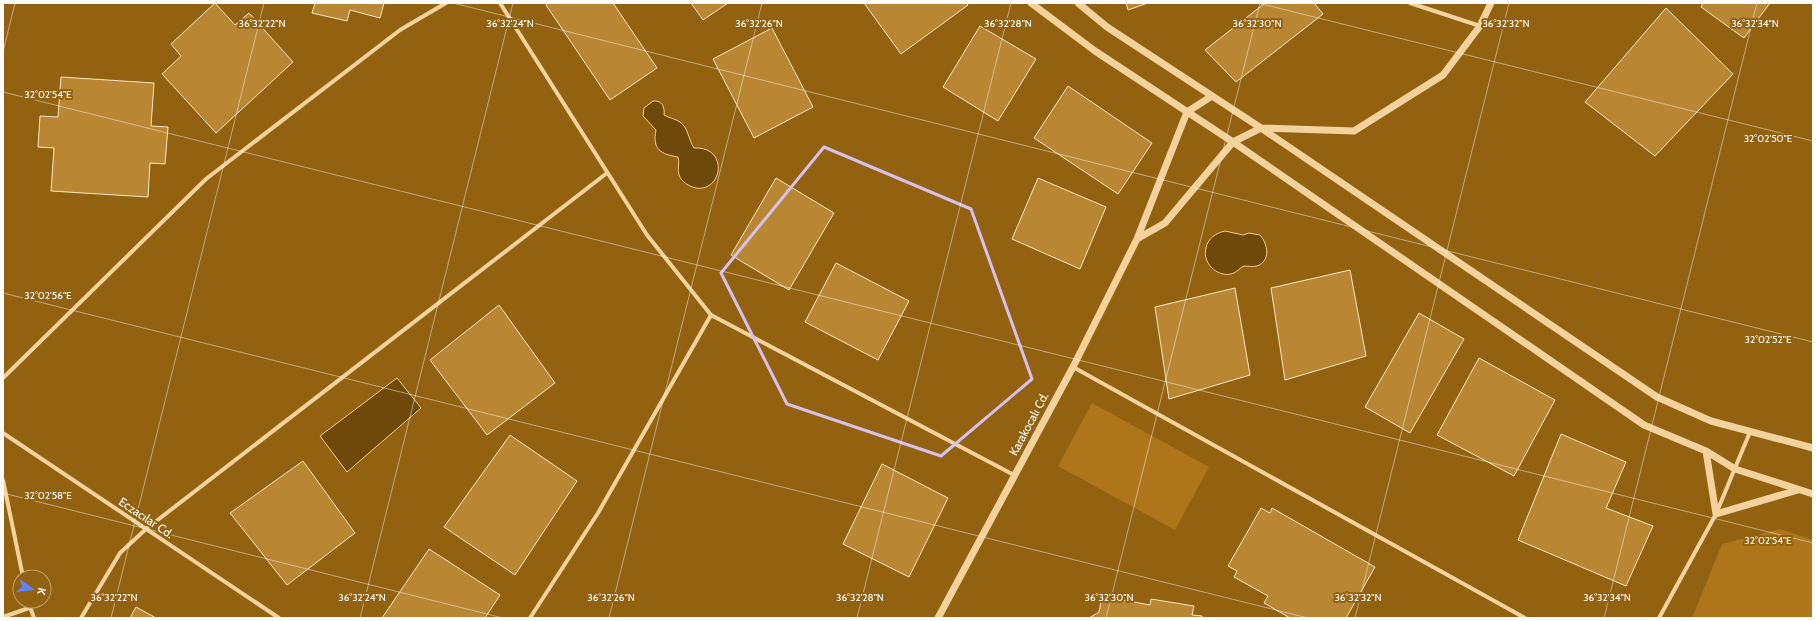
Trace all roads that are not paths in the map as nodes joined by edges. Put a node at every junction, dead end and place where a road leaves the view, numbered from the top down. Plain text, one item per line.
1 (446, 3) edge
2 (500, 3) edge
3 (1031, 3) edge
4 (1078, 3) edge
5 (1410, 3) edge
6 (1491, 3) edge
7 (1480, 26) junction
8 (1212, 96) junction
9 (1187, 112) junction
10 (1261, 128) junction
11 (1233, 142) junction
12 (607, 173) junction
13 (1137, 239) junction
14 (711, 316) junction
15 (1073, 367) junction
16 (3, 378) edge
17 (1750, 432) junction
18 (3, 433) edge
19 (1813, 448) edge
20 (1706, 451) junction
21 (1736, 469) junction
22 (1014, 475) junction
23 (3, 480) edge
24 (1798, 490) junction
25 (1813, 494) edge
26 (1716, 514) junction
27 (146, 530) junction
28 (21, 569) edge
29 (26, 609) edge
30 (30, 609) edge
31 (3, 617) edge
32 (34, 618) edge
33 (81, 618) edge
34 (280, 618) edge
35 (530, 618) edge
36 (938, 618) edge
37 (1525, 618) edge
38 (1659, 618) edge

1 - 16 street
2 - 12 street
3 - 9 street
4 - 8 street
5 - 7 street
6 - 7 street
7 - 10 street
8 - 9 street
8 - 10 street
9 - 11 street
9 - 13 street, Karakocalı Cd.
10 - 11 street
10 - 17 street
11 - 13 street
11 - 20 street
12 - 14 street
12 - 27 street
13 - 15 street, Karakocalı Cd.
14 - 22 street
14 - 35 street
15 - 22 street, Karakocalı Cd.
15 - 37 street
17 - 19 street
17 - 21 street
18 - 27 street, Eczacılar Cd.
20 - 21 street
20 - 26 street
21 - 24 street
21 - 26 street
22 - 36 street, Karakocalı Cd.
23 - 28 street
24 - 25 street
24 - 26 street
26 - 38 street
27 - 33 street
27 - 34 street, Eczacılar Cd.
29 - 31 street
30 - 32 street

